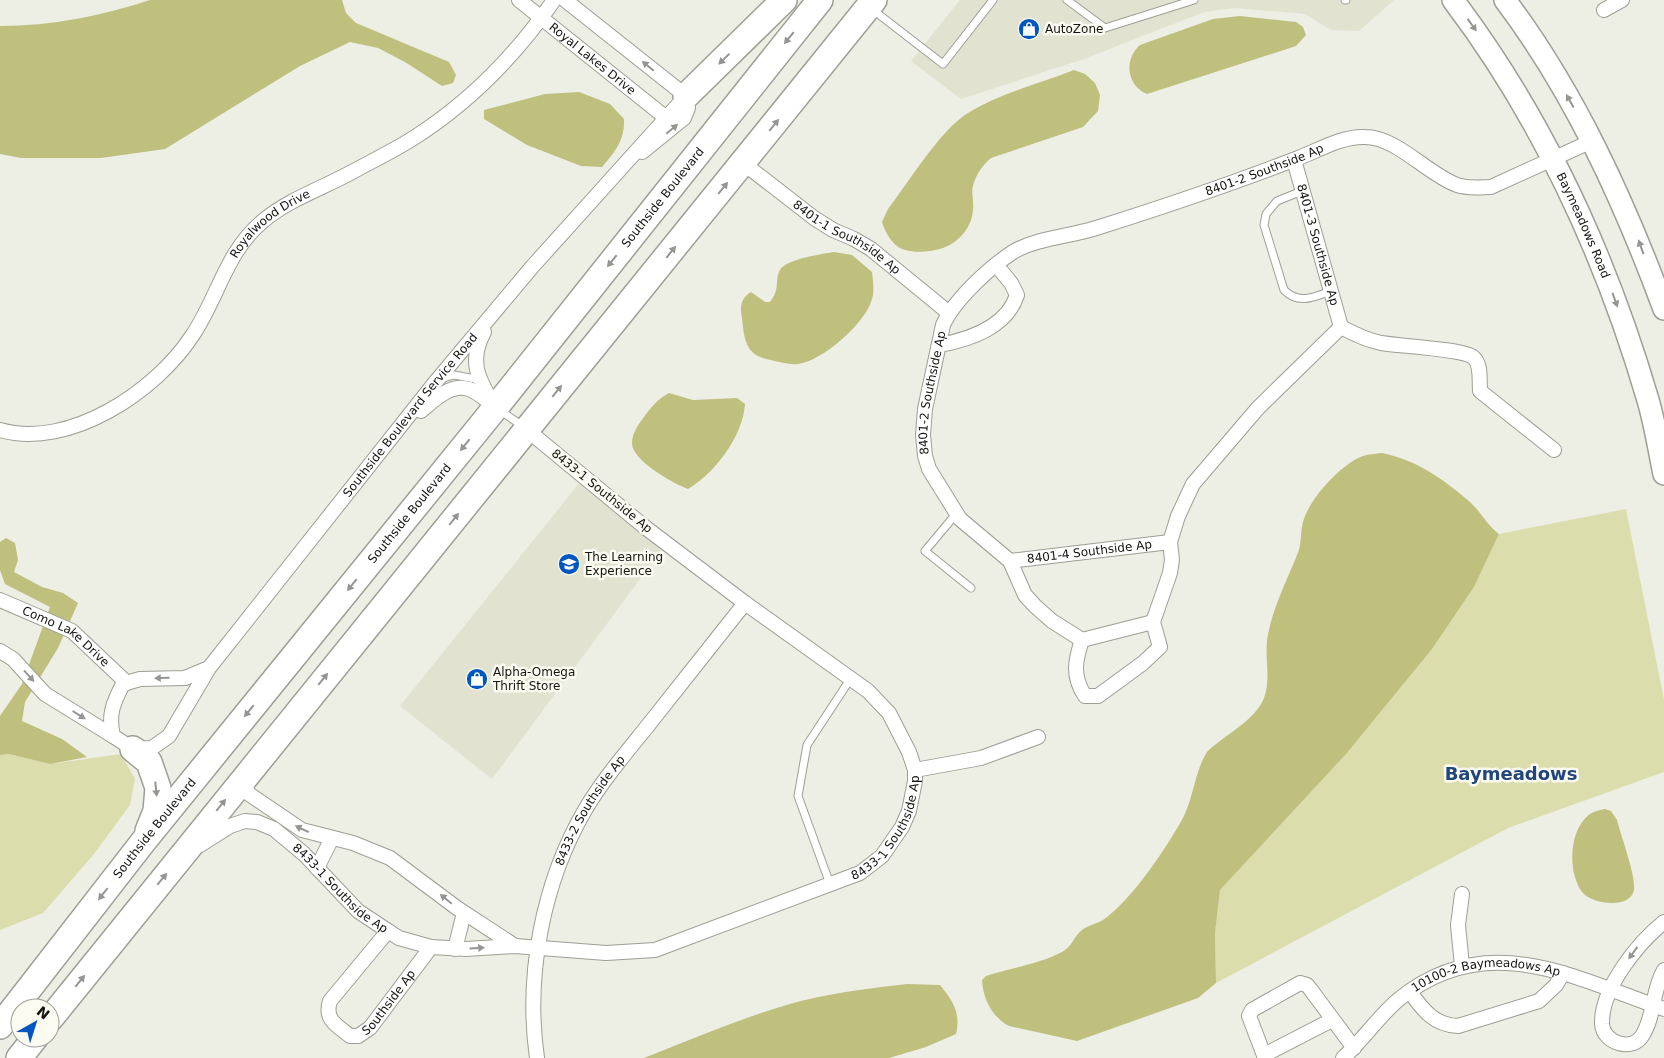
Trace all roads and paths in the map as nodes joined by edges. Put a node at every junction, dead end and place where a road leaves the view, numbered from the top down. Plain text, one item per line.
1 (519, 0) edge
2 (554, 0) edge
3 (565, 0) edge
4 (784, 0) edge
5 (820, 0) edge
6 (994, 0) edge
7 (1066, 0) edge
8 (1191, 0) edge
9 (1453, 0) edge
10 (1505, 0) edge
11 (1622, 0) edge
12 (871, 3) edge
13 (1604, 10) dead end
14 (541, 18) junction
15 (686, 96) junction
16 (665, 117) junction
17 (1592, 141) junction
18 (1294, 160) junction
19 (1552, 160) junction
20 (743, 163) junction
21 (620, 169) junction
22 (1302, 190) junction
23 (997, 266) junction
24 (1331, 291) junction
25 (499, 305) junction
26 (1664, 310) edge
27 (949, 313) junction
28 (1341, 327) junction
29 (940, 345) junction
30 (438, 379) junction
31 (481, 380) junction
32 (496, 407) junction
33 (526, 429) junction
34 (0, 430) edge
35 (398, 430) junction
36 (1554, 450) dead end
37 (1664, 474) edge
38 (956, 514) junction
39 (1170, 542) junction
40 (1010, 561) junction
41 (971, 588) dead end
42 (0, 600) edge
43 (744, 603) junction
44 (1152, 622) junction
45 (1082, 640) junction
46 (0, 650) edge
47 (209, 668) junction
48 (851, 678) junction
49 (127, 683) junction
50 (1038, 737) dead end
51 (123, 743) junction
52 (915, 770) junction
53 (245, 775) junction
54 (332, 838) junction
55 (143, 842) junction
56 (179, 857) junction
57 (317, 868) junction
58 (830, 884) junction
59 (1462, 894) dead end
60 (464, 913) junction
61 (1664, 922) edge
62 (388, 931) junction
63 (514, 946) junction
64 (431, 948) junction
65 (455, 949) junction
66 (536, 949) junction
67 (1462, 966) junction
68 (1664, 970) edge
69 (1563, 973) junction
70 (1611, 990) junction
71 (1410, 992) junction
72 (60, 1006) edge
73 (1659, 1007) edge
74 (1332, 1020) junction
75 (0, 1026) edge
76 (26, 1048) edge
77 (1354, 1048) junction
78 (1265, 1056) edge
79 (18, 1058) edge
80 (537, 1058) edge
81 (1343, 1058) edge

1 - 14 street, Royal Lakes Drive
2 - 14 street, Royalwood Drive
15 -> 3 street
4 -> 15 highway
5 -> 32 highway, Southside Boulevard
6 - 12 lane
7 - 8 lane
9 -> 19 main road, Baymeadows Road
17 -> 10 main road
11 - 13 street
20 -> 12 highway
14 - 16 street, Royal Lakes Drive
14 - 34 street, Royalwood Drive
15 - 16 street, Southside Boulevard Service Road
21 -> 15 street, Southside Boulevard Service Road
16 - 21 street, Southside Boulevard Service Road
17 - 19 street, 8401-2 Southside Ap
26 -> 17 main road
18 - 19 street, 8401-2 Southside Ap
18 - 22 street, 8401-3 Southside Ap
18 - 23 street, 8401-2 Southside Ap
19 -> 37 main road, Baymeadows Road
20 - 27 street, 8401-1 Southside Ap
33 -> 20 highway
21 - 25 street, Southside Boulevard Service Road
22 - 24 street, 8401-3 Southside Ap
22 - 24 lane
23 - 27 street, 8401-2 Southside Ap
23 - 29 street
24 - 28 street, 8401-3 Southside Ap
25 - 30 street, Southside Boulevard Service Road
25 - 31 street
27 - 29 street, 8401-2 Southside Ap
28 - 36 street
28 - 39 street
29 - 38 street, 8401-2 Southside Ap
30 - 31 lane
30 - 35 street, Southside Boulevard Service Road
31 - 32 street
32 - 33 lane
32 - 35 street
32 -> 55 highway, Southside Boulevard
33 - 43 street, 8433-1 Southside Ap
53 -> 33 highway
35 - 47 street, Southside Boulevard Service Road
38 - 40 street, 8401-2 Southside Ap
38 - 41 lane
39 - 40 street, 8401-4 Southside Ap
39 - 44 street
40 - 45 street, 8401-2 Southside Ap
42 - 49 street, Como Lake Drive
43 - 48 street, 8433-1 Southside Ap
43 - 66 street, 8433-2 Southside Ap
44 - 45 street
44 - 45 street
46 -> 51 street
47 -> 49 street, Southside Boulevard Service Road
47 - 51 street, Southside Boulevard Service Road
48 - 52 street, 8433-1 Southside Ap
48 - 58 lane
49 - 51 street
50 - 52 street
51 -> 55 highway
52 - 58 street, 8433-1 Southside Ap
54 -> 53 street, 8433-1 Southside Ap
56 -> 53 highway
54 - 57 street
60 -> 54 street, 8433-1 Southside Ap
55 -> 75 highway, Southside Boulevard
56 - 57 street, 8433-1 Southside Ap
72 -> 56 highway
57 - 62 street, 8433-1 Southside Ap
58 - 66 street, 8433-1 Southside Ap
59 - 67 street
60 - 63 street, 8433-1 Southside Ap
60 - 65 street
61 -> 70 street
62 - 64 street, 8433-1 Southside Ap
62 - 64 street, Southside Ap
65 -> 63 street, 8433-1 Southside Ap
63 - 66 street, 8433-1 Southside Ap
64 - 65 street, 8433-1 Southside Ap
66 - 80 street, 8433-2 Southside Ap
67 - 69 street, 10100-2 Baymeadows Ap
67 - 71 street, 10100-2 Baymeadows Ap
68 - 73 street
69 - 70 street, 10100-2 Baymeadows Ap
69 - 71 street
70 - 73 street, 10100-2 Baymeadows Ap
70 - 73 street
71 - 77 street, 10100-2 Baymeadows Ap
74 - 77 street
74 - 78 street
74 - 78 street
76 - 79 highway
77 - 81 street, 10100-2 Baymeadows Ap

